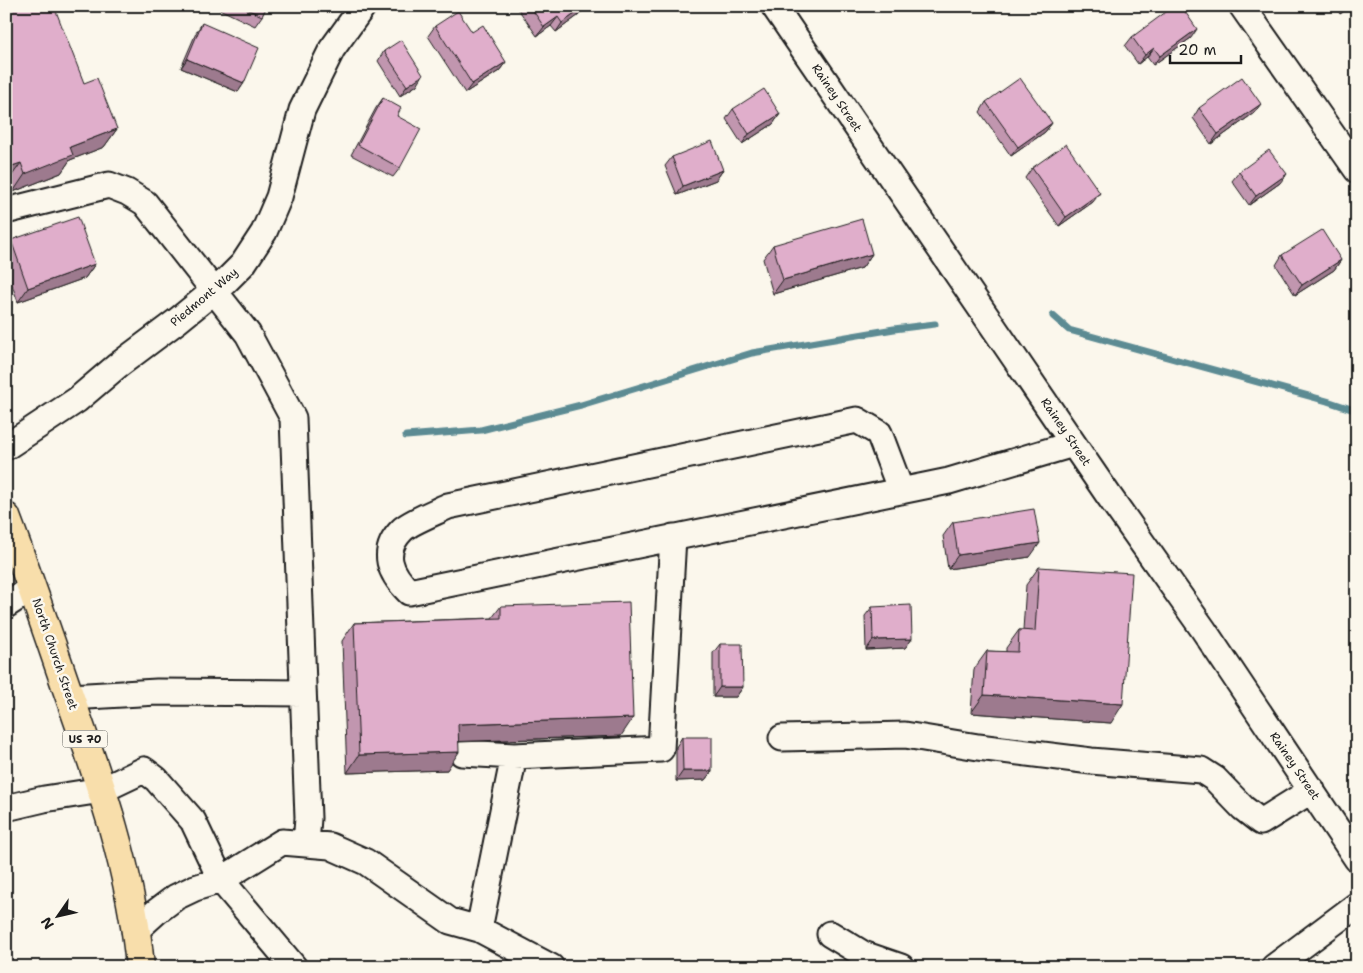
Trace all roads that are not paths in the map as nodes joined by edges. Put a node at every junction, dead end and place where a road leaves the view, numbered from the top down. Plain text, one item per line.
1 (364, 6) edge
2 (774, 6) edge
3 (1242, 6) edge
4 (1357, 170) edge
5 (6, 211) edge
6 (214, 291) junction
7 (1073, 444) junction
8 (6, 447) edge
9 (901, 490) junction
10 (6, 517) edge
11 (673, 537) junction
12 (32, 588) junction
13 (6, 605) edge
14 (303, 693) junction
15 (70, 697) junction
16 (782, 738) dead end
17 (462, 753) dead end
18 (514, 756) junction
19 (102, 790) junction
20 (1312, 790) junction
21 (6, 808) edge
22 (306, 844) junction
23 (1357, 859) edge
24 (221, 880) junction
25 (1357, 905) edge
26 (479, 929) junction
27 (136, 931) junction
28 (830, 934) dead end
29 (140, 967) edge
30 (294, 967) edge
31 (551, 967) edge
32 (901, 967) edge
33 (1274, 967) edge

1 - 6 street, Piedmont Way
2 - 7 street, Rainey Street
3 - 4 street
5 - 6 street
6 - 8 street, Piedmont Way
6 - 14 street
7 - 9 street
7 - 20 street, Rainey Street
9 - 11 street
9 - 11 street
10 - 12 main road, North Church Street / US 70
11 - 18 street
12 - 13 street
12 - 15 main road, North Church Street / US 70
14 - 15 street
14 - 22 street
15 - 19 main road, North Church Street / US 70
16 - 20 street
17 - 18 street
18 - 26 street
19 - 21 street
19 - 24 street
19 - 27 main road, North Church Street / US 70
20 - 23 street, Rainey Street
22 - 24 street
22 - 26 street
24 - 27 street
24 - 30 street
25 - 33 street
26 - 31 street
27 - 29 main road, North Church Street / US 70
28 - 32 street

